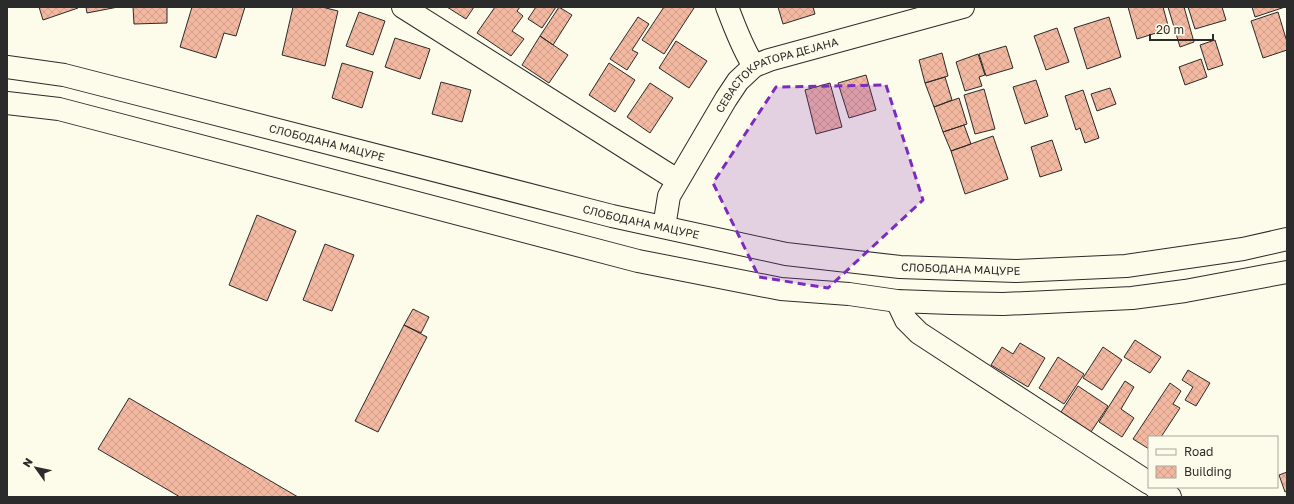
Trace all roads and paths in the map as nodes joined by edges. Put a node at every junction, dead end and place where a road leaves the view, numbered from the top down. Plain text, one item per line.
1 (403, 7) edge
2 (727, 7) edge
3 (963, 7) edge
4 (7, 66) edge
5 (754, 66) junction
6 (7, 103) edge
7 (677, 180) junction
8 (664, 227) junction
9 (1287, 239) edge
10 (1287, 272) edge
11 (897, 301) junction
12 (1148, 482) edge
13 (1156, 488) edge
14 (1170, 497) edge

1 - 7 street
2 - 5 street
3 - 5 street, СЕВАСТОКРАТОРА ДЕЈАНА
4 - 8 street, СЛОБОДАНА МАЦУРЕ
5 - 7 street, СЕВАСТОКРАТОРА ДЕЈАНА
6 - 11 street
7 - 8 street, СЕВАСТОКРАТОРА ДЕЈАНА
8 - 9 street, СЛОБОДАНА МАЦУРЕ
10 - 11 street
11 - 12 street
13 - 14 street

